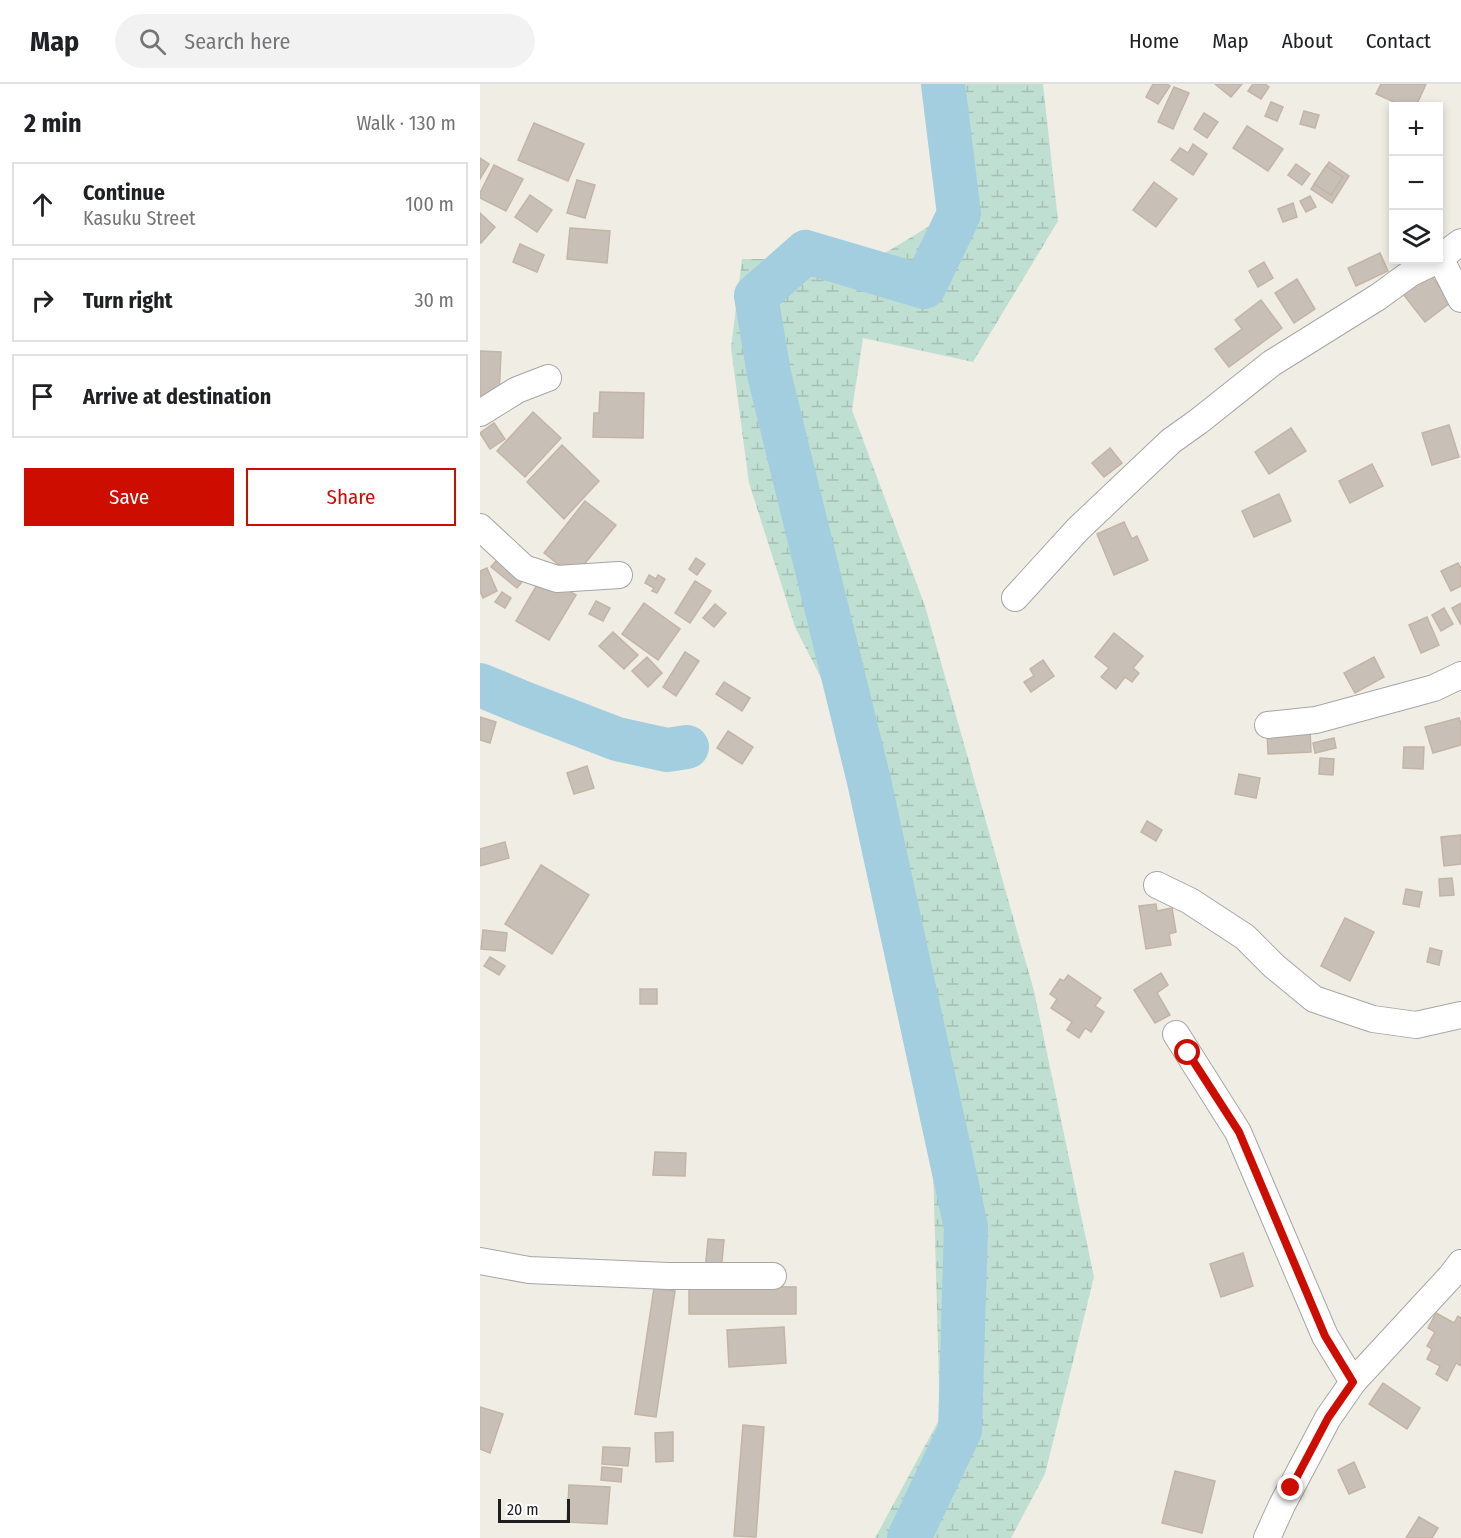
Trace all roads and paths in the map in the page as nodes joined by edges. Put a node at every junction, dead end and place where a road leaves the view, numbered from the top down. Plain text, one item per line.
1 (1461, 243) edge
2 (1443, 256) edge
3 (1429, 264) edge
4 (1442, 264) edge
5 (1461, 298) edge
6 (548, 378) dead end
7 (480, 412) edge
8 (480, 527) edge
9 (619, 575) dead end
10 (1015, 598) dead end
11 (1461, 675) edge
12 (1268, 725) dead end
13 (1157, 885) dead end
14 (1461, 1015) edge
15 (1176, 1034) dead end
16 (480, 1261) edge
17 (1461, 1263) edge
18 (773, 1276) dead end
19 (1353, 1382) junction
20 (1267, 1538) edge

1 - 2 street
3 - 10 street
4 - 5 street
6 - 7 street
8 - 9 street
11 - 12 street
13 - 14 street
15 - 19 street
16 - 18 street
17 - 19 street
19 - 20 street

